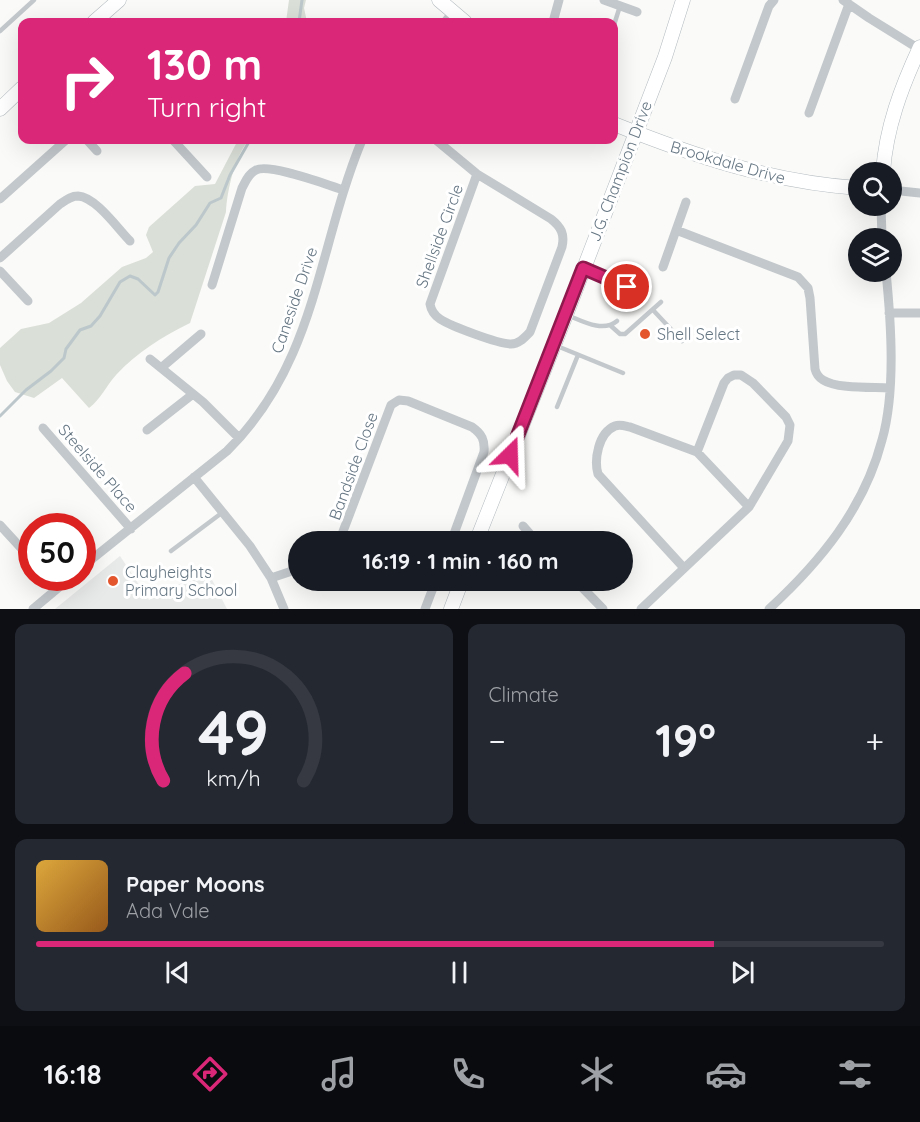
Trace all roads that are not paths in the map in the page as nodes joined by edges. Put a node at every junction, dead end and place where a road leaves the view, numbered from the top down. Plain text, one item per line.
1 (34, 0) edge
2 (119, 0) edge
3 (439, 0) edge
4 (560, 0) edge
5 (604, 0) edge
6 (683, 0) edge
7 (774, 0) edge
8 (846, 2) edge
9 (620, 6) junction
10 (637, 12) dead end
11 (449, 17) edge
12 (99, 18) edge
13 (554, 18) edge
14 (616, 18) edge
15 (0, 30) edge
16 (920, 48) edge
17 (18, 91) edge
18 (735, 99) dead end
19 (1, 106) edge
20 (808, 113) dead end
21 (618, 126) edge
22 (636, 133) junction
23 (62, 144) edge
24 (91, 144) edge
25 (177, 144) edge
26 (361, 144) edge
27 (441, 144) edge
28 (97, 151) dead end
29 (883, 162) edge
30 (477, 174) junction
31 (207, 177) dead end
32 (848, 187) edge
33 (344, 190) junction
34 (902, 191) edge
35 (920, 193) edge
36 (0, 199) edge
37 (686, 202) dead end
38 (676, 230) junction
39 (130, 241) dead end
40 (0, 258) edge
41 (663, 267) dead end
42 (583, 268) junction
43 (0, 271) edge
44 (887, 282) edge
45 (212, 285) dead end
46 (635, 296) dead end
47 (28, 301) dead end
48 (661, 302) dead end
49 (653, 310) junction
50 (889, 312) junction
51 (920, 313) edge
52 (566, 315) junction
53 (617, 321) dead end
54 (611, 327) junction
55 (201, 334) dead end
56 (682, 341) dead end
57 (554, 345) junction
58 (578, 354) junction
59 (150, 359) dead end
60 (161, 368) junction
61 (623, 373) dead end
62 (889, 388) junction
63 (193, 394) junction
64 (557, 406) dead end
65 (43, 428) dead end
66 (147, 430) dead end
67 (239, 438) junction
68 (697, 452) junction
69 (194, 477) junction
70 (749, 507) junction
71 (223, 512) junction
72 (0, 525) edge
73 (523, 526) dead end
74 (130, 529) junction
75 (344, 531) edge
76 (454, 531) edge
77 (480, 531) edge
78 (527, 531) edge
79 (18, 545) edge
80 (171, 551) dead end
81 (96, 556) edge
82 (684, 568) junction
83 (288, 572) edge
84 (272, 578) junction
85 (55, 591) edge
86 (432, 591) edge
87 (458, 591) edge
88 (586, 591) edge
89 (33, 609) edge
90 (284, 609) edge
91 (425, 609) edge
92 (451, 609) edge
93 (603, 609) edge
94 (641, 609) edge
95 (769, 609) edge

1 - 15 lane
2 - 12 main road
3 - 11 main road
4 - 13 street
5 - 9 street
6 - 22 main road, J.G. Champion Drive
7 - 18 street
8 - 16 street
8 - 20 street
9 - 10 street
9 - 14 lane
16 - 29 main road
17 - 19 main road
21 - 22 main road, Brookdale Drive
22 - 32 main road, Brookdale Drive
22 - 42 main road, J.G. Champion Drive
23 - 36 street
24 - 28 street
25 - 31 street
26 - 33 street, Caneside Drive
27 - 30 street, Shellside Circle
30 - 30 street, Shellside Circle
33 - 45 street
33 - 67 street, Caneside Drive
34 - 35 street
37 - 38 street
38 - 41 street
38 - 62 street
39 - 40 street
42 - 46 lane
42 - 52 main road, J.G. Champion Drive
43 - 47 street
44 - 50 street
48 - 49 lane
49 - 54 lane
49 - 56 lane
50 - 51 street
50 - 62 street
52 - 54 lane
52 - 57 main road, J.G. Champion Drive
53 - 54 lane
55 - 60 street
57 - 58 lane
57 - 77 main road, J.G. Champion Drive
58 - 61 lane
58 - 64 lane
59 - 60 street
60 - 63 street
62 - 95 street
63 - 66 street
63 - 67 street
65 - 74 street, Steelside Place
67 - 69 street, Caneside Drive
68 - 70 street
68 - 70 street
68 - 82 street
69 - 71 street
69 - 74 street, Caneside Drive
70 - 82 street
71 - 80 lane
71 - 84 street
72 - 79 street
73 - 78 street
74 - 81 street, Caneside Drive
75 - 76 street, Bandside Close
82 - 94 street
83 - 84 street
84 - 90 street
85 - 89 street
86 - 91 street
87 - 92 main road
88 - 93 street

